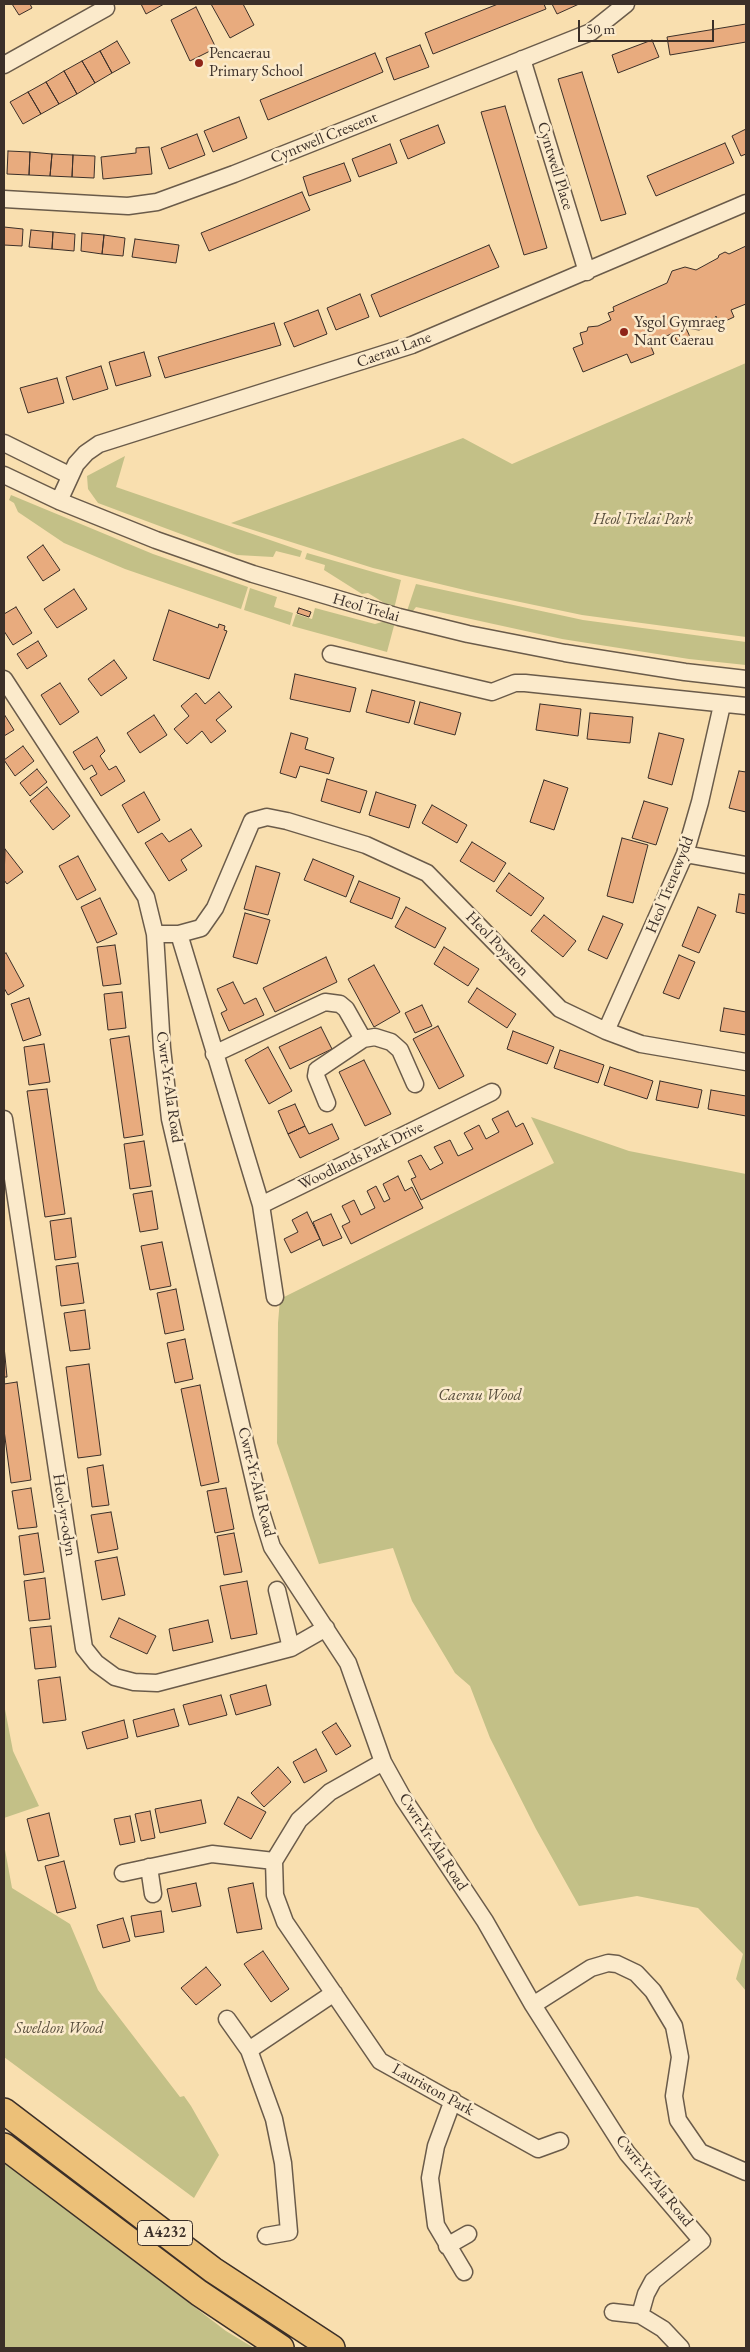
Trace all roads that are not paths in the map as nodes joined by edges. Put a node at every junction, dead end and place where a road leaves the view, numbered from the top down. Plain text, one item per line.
1 (626, 4) edge
2 (106, 8) dead end
3 (522, 59) junction
4 (4, 65) edge
5 (4, 199) edge
6 (746, 203) edge
7 (587, 272) junction
8 (4, 443) edge
9 (4, 475) edge
10 (70, 475) junction
11 (59, 501) junction
12 (330, 654) dead end
13 (4, 679) edge
14 (746, 679) edge
15 (722, 705) junction
16 (746, 706) edge
17 (685, 854) junction
18 (746, 865) edge
19 (155, 934) junction
20 (179, 934) junction
21 (606, 1031) junction
22 (363, 1039) junction
23 (214, 1054) junction
24 (746, 1062) edge
25 (415, 1084) dead end
26 (492, 1092) dead end
27 (327, 1103) dead end
28 (4, 1120) edge
29 (261, 1205) junction
30 (275, 1297) dead end
31 (278, 1590) dead end
32 (326, 1628) junction
33 (290, 1648) junction
34 (383, 1762) junction
35 (274, 1861) junction
36 (149, 1868) junction
37 (123, 1873) dead end
38 (153, 1894) dead end
39 (334, 1993) junction
40 (534, 2005) junction
41 (227, 2019) dead end
42 (250, 2050) junction
43 (453, 2100) junction
44 (4, 2111) edge
45 (560, 2142) dead end
46 (4, 2146) edge
47 (746, 2172) edge
48 (468, 2234) dead end
49 (266, 2236) dead end
50 (447, 2246) junction
51 (464, 2272) dead end
52 (613, 2312) dead end
53 (640, 2315) junction
54 (282, 2348) edge
55 (332, 2348) edge
56 (681, 2348) edge

1 - 3 street, Cyntwell Crescent
2 - 4 street
3 - 5 street, Cyntwell Crescent
3 - 7 street, Cyntwell Place
6 - 7 street, Caerau Lane
7 - 10 street, Caerau Lane
8 - 10 street
9 - 11 street, Heol Trelai
10 - 11 street, Caerau Lane
11 - 14 street, Heol Trelai
12 - 15 street
13 - 19 street, Cwrt-Yr-Ala Road
15 - 16 street
15 - 17 street, Heol Trenewydd
17 - 18 street
17 - 21 street, Heol Trenewydd
19 - 20 street
19 - 32 street, Cwrt-Yr-Ala Road
20 - 21 street, Heol Poyston
20 - 23 street
21 - 24 street, Heol Poyston
22 - 23 street
22 - 25 street
22 - 27 street
23 - 29 street
26 - 29 street, Woodlands Park Drive
28 - 33 street, Heol-yr-odyn
29 - 30 street
31 - 33 street
32 - 33 street, Heol-yr-odyn
32 - 34 street, Cwrt-Yr-Ala Road
34 - 35 street
34 - 40 street, Cwrt-Yr-Ala Road
35 - 36 street
35 - 39 street, Lauriston Park
36 - 37 street
36 - 38 street
39 - 42 street
39 - 43 street, Lauriston Park
40 - 47 street
40 - 53 street, Cwrt-Yr-Ala Road
41 - 42 street
42 - 49 street
43 - 45 street, Lauriston Park
43 - 50 street
44 - 55 main road, A4232
46 - 54 main road, A4232
48 - 50 street
50 - 51 street
52 - 53 street
53 - 56 street

